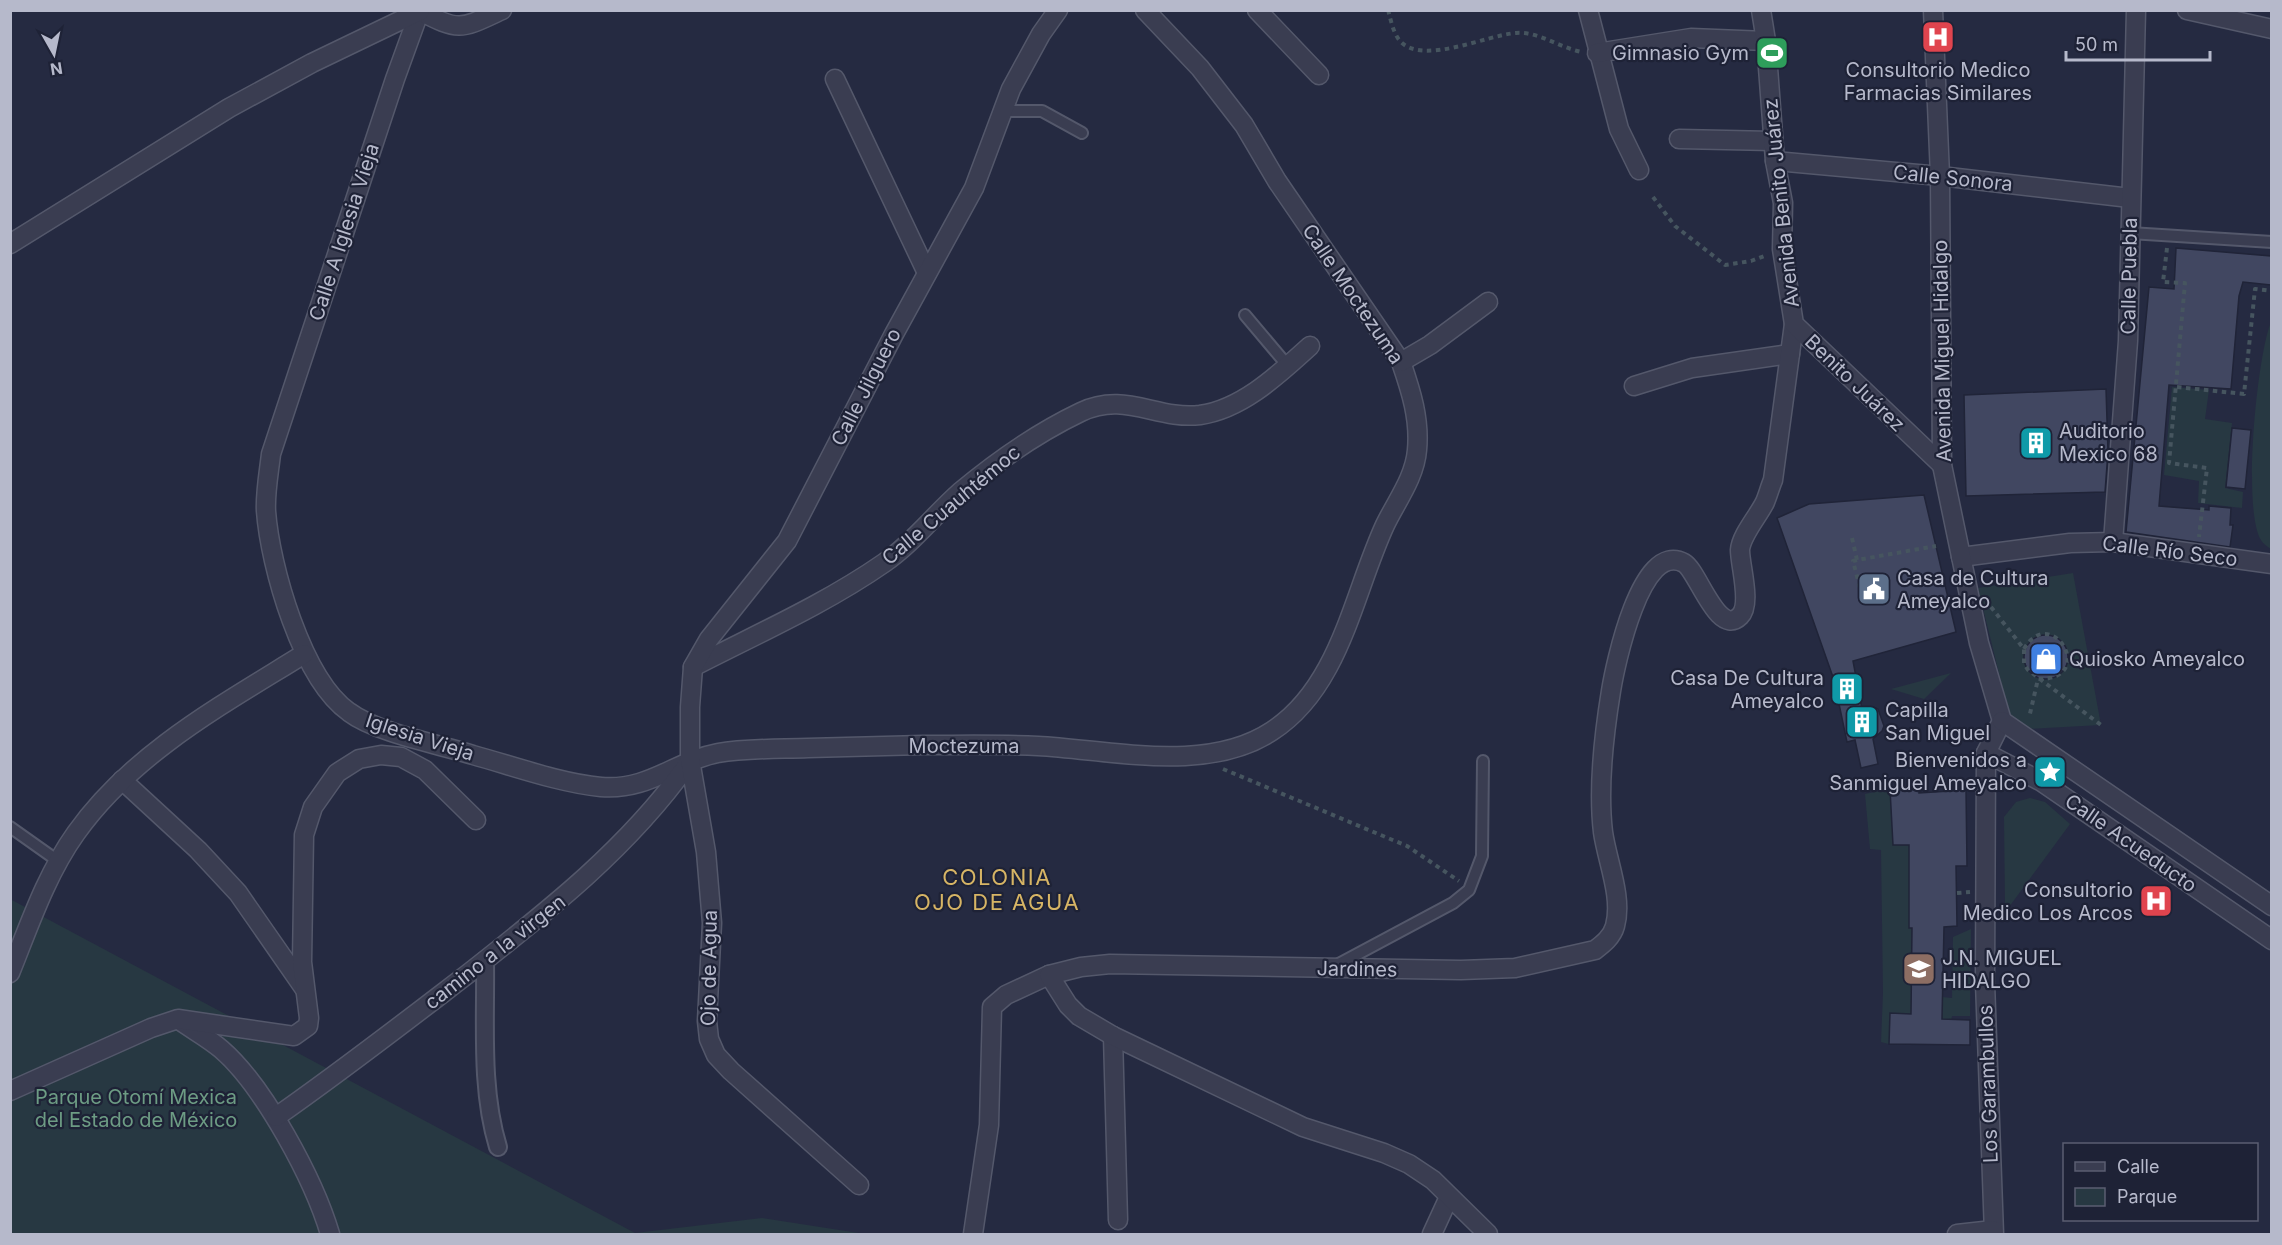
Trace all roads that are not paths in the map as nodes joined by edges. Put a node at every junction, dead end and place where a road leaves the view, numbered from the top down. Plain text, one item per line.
1 (502, 10) edge
2 (1058, 10) edge
3 (1145, 10) edge
4 (1257, 10) edge
5 (1588, 10) edge
6 (1761, 10) edge
7 (1933, 10) edge
8 (2136, 10) edge
9 (2187, 10) edge
10 (420, 11) edge
11 (2271, 30) edge
12 (1766, 41) junction
13 (1598, 53) junction
14 (1319, 75) dead end
15 (835, 79) dead end
16 (1003, 111) junction
17 (1082, 134) dead end
18 (1679, 139) dead end
19 (1773, 141) junction
20 (1775, 161) junction
21 (1639, 170) dead end
22 (1940, 176) junction
23 (2130, 198) junction
24 (2130, 233) junction
25 (2271, 242) edge
26 (10, 244) edge
27 (927, 273) junction
28 (1488, 302) dead end
29 (1245, 315) dead end
30 (1794, 324) junction
31 (1310, 346) dead end
32 (1790, 354) junction
33 (1401, 362) junction
34 (1288, 366) junction
35 (1634, 386) dead end
36 (271, 454) joint
37 (1942, 465) junction
38 (2113, 542) junction
39 (1740, 547) joint
40 (1961, 557) junction
41 (2271, 564) edge
42 (304, 654) junction
43 (693, 668) junction
44 (2002, 721) junction
45 (1238, 748) joint
46 (1986, 753) junction
47 (690, 760) junction
48 (1484, 761) dead end
49 (122, 780) junction
50 (476, 820) dead end
51 (10, 827) edge
52 (58, 861) junction
53 (2271, 906) edge
54 (2271, 940) edge
55 (485, 960) junction
56 (1331, 968) junction
57 (10, 974) edge
58 (1049, 975) junction
59 (304, 990) junction
60 (178, 1019) junction
61 (1113, 1036) junction
62 (10, 1090) edge
63 (276, 1117) junction
64 (498, 1147) dead end
65 (859, 1185) dead end
66 (1449, 1197) junction
67 (1118, 1220) dead end
68 (1993, 1232) edge
69 (330, 1234) edge
70 (973, 1234) edge
71 (1432, 1234) edge
72 (1486, 1234) edge
73 (1957, 1234) edge

1 - 10 street
2 - 16 street, Calle Jilguero
3 - 33 street, Calle Moctezuma
4 - 14 street
5 - 13 street
6 - 12 street, Avenida Benito Juárez
7 - 22 street, Avenida Miguel Hidalgo
8 - 23 street, Calle Puebla
9 - 11 street
10 - 26 street
10 - 36 street, Calle A Iglesia Vieja
12 - 13 street
12 - 19 street, Avenida Benito Juárez
13 - 21 street
15 - 27 street
16 - 17 lane
16 - 27 street, Calle Jilguero
18 - 19 street
19 - 20 street, Avenida Benito Juárez
20 - 22 street, Calle Sonora
20 - 30 street, Avenida Benito Juárez
22 - 23 street, Calle Sonora
22 - 37 street, Avenida Miguel Hidalgo
23 - 24 street, Calle Puebla
24 - 25 lane
24 - 38 street, Calle Puebla
27 - 43 street, Calle Jilguero
28 - 33 street
29 - 34 lane
30 - 32 street, Avenida Benito Juárez
30 - 37 street, Benito Juárez
31 - 34 street, Calle Cuauhtémoc
32 - 35 street
32 - 39 street, Avenida Benito Juárez
33 - 45 street, Calle Moctezuma
34 - 43 street, Calle Cuauhtémoc
36 - 42 street, Iglesia Vieja
37 - 40 street, Avenida Miguel Hidalgo
38 - 40 street, Calle Río Seco
38 - 41 street, Calle Río Seco
39 - 56 street, Jardines
40 - 44 street, Avenida Miguel Hidalgo
42 - 47 street, Iglesia Vieja
42 - 49 street
43 - 47 street, Calle Jilguero
44 - 46 street, Los Garambullos
44 - 53 street, Calle Acueducto
45 - 47 street, Moctezuma
46 - 54 street, Calle Acueducto
46 - 68 street, Los Garambullos
47 - 55 street, camino a la virgen
47 - 65 street, Ojo de Agua
48 - 56 lane
49 - 52 street
49 - 59 street
50 - 59 street
51 - 52 lane
52 - 57 street
55 - 63 street, camino a la virgen
55 - 64 street
56 - 58 street, Jardines
58 - 61 street
58 - 70 street, Jardines
59 - 60 street
60 - 62 street
60 - 63 street
61 - 66 street
61 - 67 street
63 - 69 street
66 - 71 street
66 - 72 street
68 - 73 street

